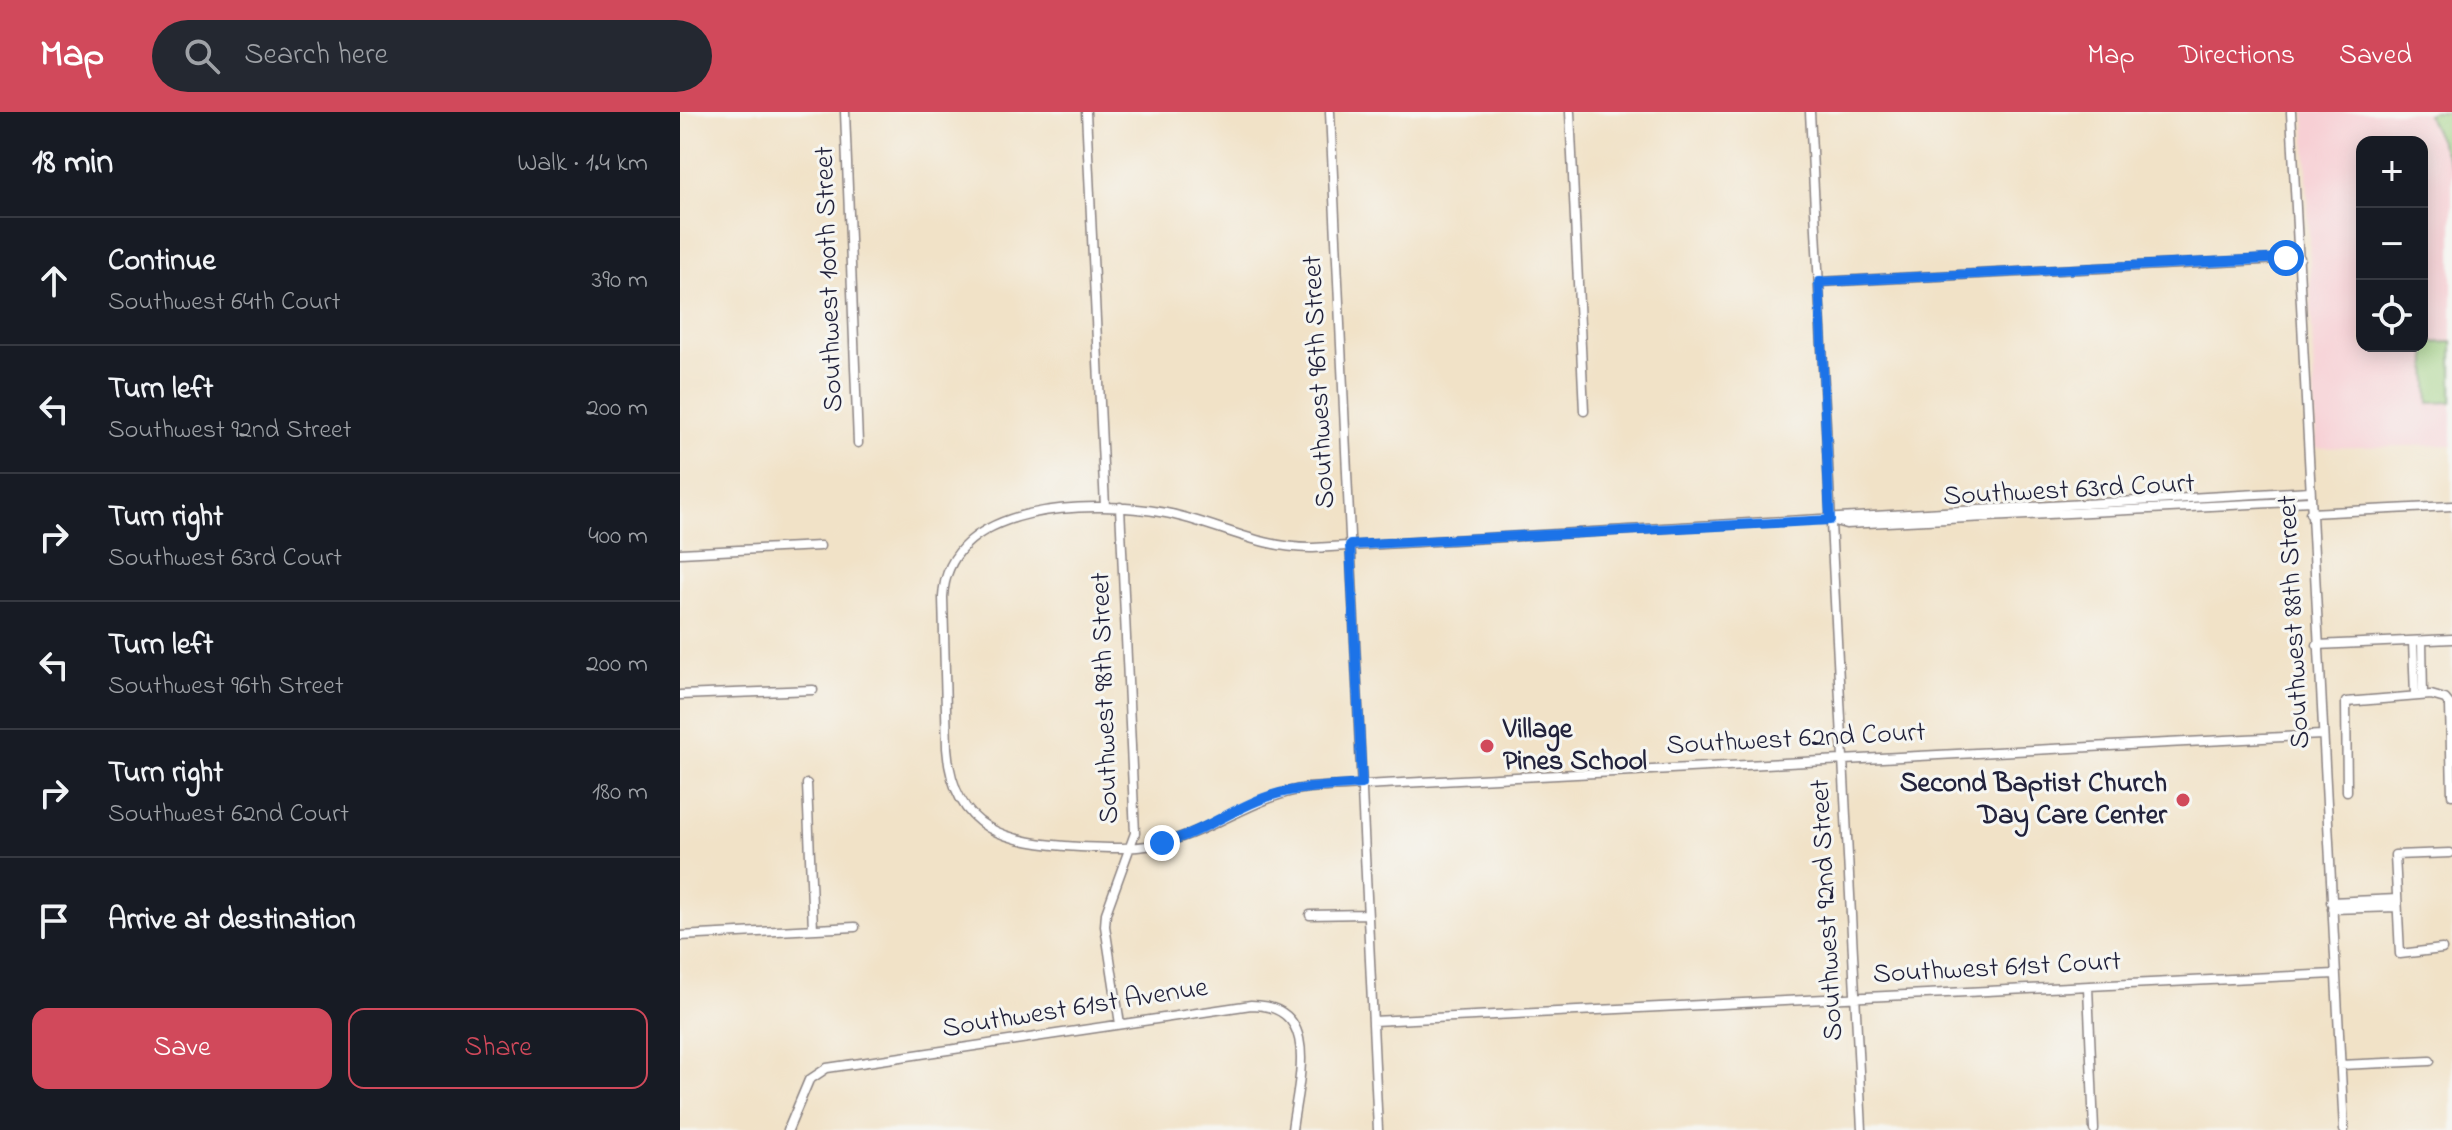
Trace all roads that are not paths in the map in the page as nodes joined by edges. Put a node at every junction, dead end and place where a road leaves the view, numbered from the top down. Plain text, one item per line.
1 (845, 112) edge
2 (1086, 112) edge
3 (1330, 112) edge
4 (1570, 112) edge
5 (1810, 112) edge
6 (2291, 112) edge
7 (2300, 258) junction
8 (1819, 282) junction
9 (1584, 411) dead end
10 (858, 443) dead end
11 (2206, 496) junction
12 (2310, 496) junction
13 (2114, 506) junction
14 (2206, 506) junction
15 (2452, 506) edge
16 (1105, 507) junction
17 (1120, 507) junction
18 (2310, 513) junction
19 (1830, 520) junction
20 (1350, 545) junction
21 (820, 546) dead end
22 (680, 553) edge
23 (2452, 639) edge
24 (2418, 641) junction
25 (2317, 645) junction
26 (813, 690) dead end
27 (680, 695) edge
28 (2419, 696) junction
29 (2322, 735) junction
30 (1843, 759) junction
31 (807, 784) dead end
32 (1362, 784) junction
33 (2347, 791) dead end
34 (2452, 795) edge
35 (961, 802) joint
36 (1132, 846) junction
37 (2450, 853) dead end
38 (2397, 903) junction
39 (2332, 906) junction
40 (1367, 914) junction
41 (1310, 915) dead end
42 (855, 927) dead end
43 (813, 929) junction
44 (680, 936) edge
45 (2442, 949) dead end
46 (2335, 974) junction
47 (2088, 987) junction
48 (1855, 998) junction
49 (1373, 1021) junction
50 (1120, 1024) junction
51 (2430, 1061) dead end
52 (2340, 1065) junction
53 (788, 1130) edge
54 (1292, 1130) edge
55 (1378, 1130) edge
56 (1862, 1130) edge
57 (2094, 1130) edge
58 (2344, 1130) edge

1 - 10 street, Southwest 100th Street
2 - 16 street
3 - 20 street, Southwest 96th Street
4 - 9 street
5 - 8 street, Southwest 92nd Street
6 - 7 street, Southwest 88th Street
7 - 8 street
7 - 12 street, Southwest 88th Street
8 - 19 street, Southwest 92nd Street
11 - 12 street, Southwest 63rd Court
11 - 13 street, Southwest 63rd Court
11 - 14 street
12 - 14 street, Southwest 63rd Court
12 - 18 street, Southwest 88th Street
13 - 14 street, Southwest 63rd Court
13 - 19 street, Southwest 63rd Court
15 - 18 street
16 - 17 street, Southwest 63rd Court
16 - 35 street, Southwest 63rd Court
17 - 20 street, Southwest 63rd Court
17 - 36 street, Southwest 98th Street
18 - 25 street, Southwest 88th Street
19 - 20 street, Southwest 63rd Court
19 - 30 street, Southwest 92nd Street
20 - 32 street, Southwest 96th Street
21 - 22 street
23 - 24 street
24 - 25 street
24 - 28 street
25 - 29 street, Southwest 88th Street
26 - 27 street
28 - 33 street
28 - 34 street
29 - 30 street, Southwest 62nd Court
29 - 39 street, Southwest 88th Street
30 - 32 street, Southwest 62nd Court
30 - 48 street, Southwest 92nd Street
31 - 43 street
32 - 36 street, Southwest 62nd Court
32 - 40 street, Southwest 96th Street
35 - 36 street, Southwest 62nd Court
36 - 50 street, Southwest 98th Street
37 - 38 street
38 - 39 street
38 - 45 street
39 - 46 street, Southwest 88th Street
40 - 41 street
40 - 49 street, Southwest 96th Street
42 - 43 street
43 - 44 street
46 - 47 street, Southwest 61st Court
46 - 52 street, Southwest 88th Street
47 - 48 street, Southwest 61st Court
47 - 57 street
48 - 49 street, Southwest 61st Court
48 - 56 street, Southwest 92nd Street
49 - 55 street, Southwest 96th Street
50 - 53 street, Southwest 61st Avenue
50 - 54 street, Southwest 61st Avenue
51 - 52 street
52 - 58 street, Southwest 88th Street

